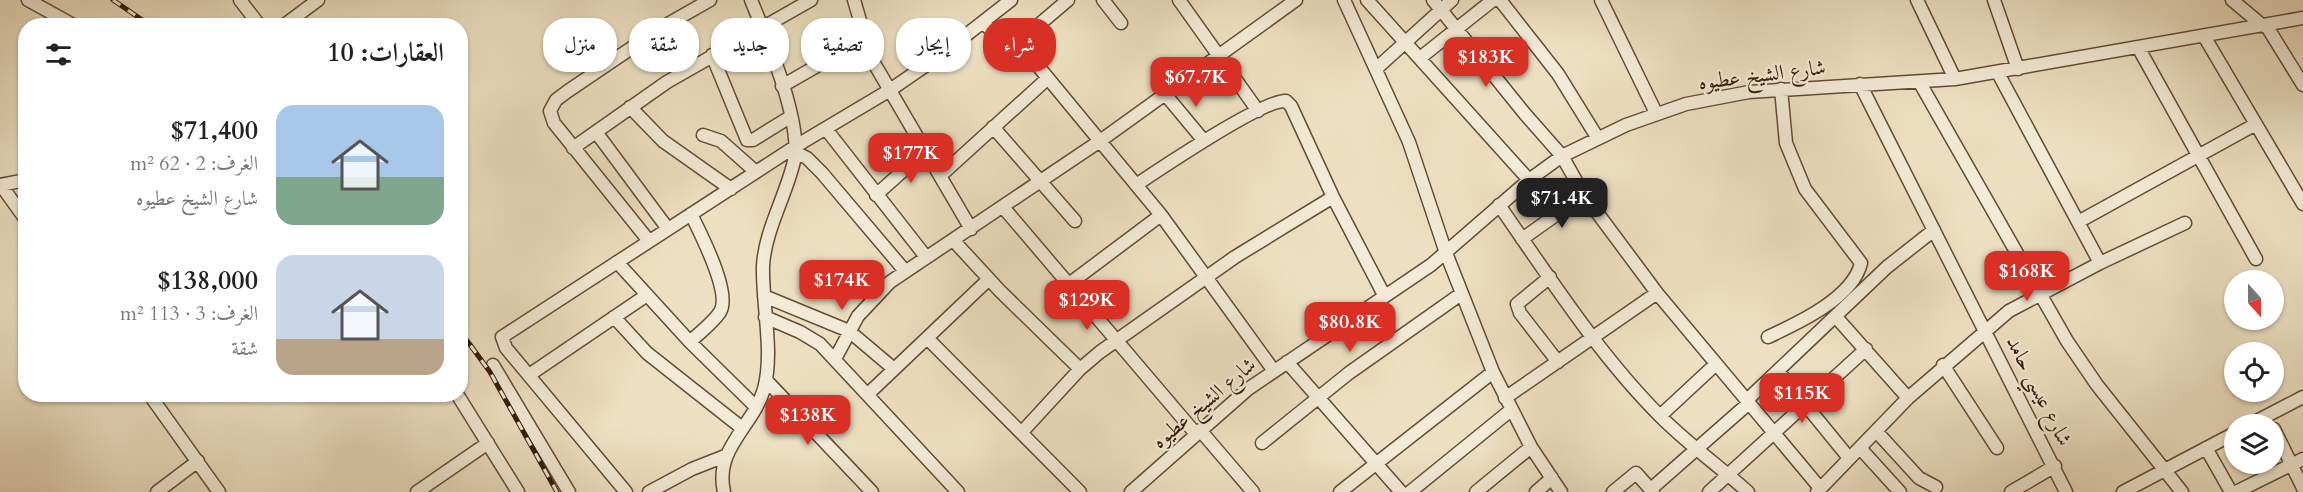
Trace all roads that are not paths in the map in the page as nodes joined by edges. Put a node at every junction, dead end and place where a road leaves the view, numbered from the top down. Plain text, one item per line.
1 (28, 0) edge
2 (240, 0) edge
3 (318, 0) edge
4 (710, 0) edge
5 (751, 0) edge
6 (811, 0) edge
7 (854, 0) edge
8 (1011, 0) edge
9 (1068, 0) edge
10 (1103, 0) edge
11 (1179, 0) edge
12 (1296, 0) edge
13 (1344, 0) edge
14 (1367, 0) edge
15 (1452, 0) edge
16 (1493, 0) edge
17 (1500, 0) edge
18 (1601, 0) edge
19 (1917, 0) edge
20 (1994, 0) edge
21 (2232, 0) edge
22 (1437, 5) edge
23 (249, 6) edge
24 (61, 18) edge
25 (294, 18) edge
26 (758, 18) edge
27 (780, 18) edge
28 (859, 18) edge
29 (988, 18) edge
30 (1047, 18) edge
31 (2303, 18) edge
32 (983, 22) edge
33 (1121, 23) dead end
34 (2265, 25) junction
35 (1458, 28) junction
36 (2204, 36) junction
37 (1405, 41) junction
38 (2138, 47) junction
39 (1220, 55) junction
40 (711, 56) edge
41 (1420, 58) junction
42 (1377, 68) junction
43 (2018, 69) junction
44 (719, 72) edge
45 (777, 72) edge
46 (806, 72) edge
47 (879, 72) edge
48 (1043, 72) edge
49 (1998, 73) junction
50 (1048, 78) junction
51 (1955, 79) junction
52 (1920, 83) junction
53 (1860, 84) junction
54 (2303, 85) edge
55 (782, 86) junction
56 (1781, 89) junction
57 (890, 90) junction
58 (1165, 94) junction
59 (630, 107) junction
60 (1258, 111) junction
61 (1656, 113) junction
62 (790, 117) junction
63 (2256, 124) junction
64 (993, 128) junction
65 (826, 129) junction
66 (596, 132) junction
67 (703, 135) dead end
68 (1597, 138) junction
69 (1100, 141) junction
70 (1204, 141) junction
71 (573, 148) junction
72 (796, 149) junction
73 (925, 151) junction
74 (1562, 156) junction
75 (2199, 157) junction
76 (756, 172) junction
77 (940, 176) junction
78 (1042, 180) junction
79 (1529, 180) junction
80 (18, 183) edge
81 (1136, 185) junction
82 (2, 189) edge
83 (730, 189) junction
84 (876, 195) junction
85 (1584, 195) junction
86 (1333, 197) junction
87 (2302, 200) edge
88 (1498, 205) junction
89 (1003, 207) junction
90 (18, 210) edge
91 (691, 214) junction
92 (1161, 215) junction
93 (1075, 221) dead end
94 (2078, 222) junction
95 (2185, 223) dead end
96 (668, 229) junction
97 (970, 229) junction
98 (1934, 230) junction
99 (1522, 239) junction
100 (953, 240) junction
101 (649, 242) junction
102 (1446, 253) junction
103 (926, 257) junction
104 (2256, 259) dead end
105 (616, 262) junction
106 (2100, 263) junction
107 (904, 271) junction
108 (1206, 277) junction
109 (1550, 277) junction
110 (988, 279) junction
111 (1069, 284) junction
112 (1657, 293) junction
113 (1461, 294) junction
114 (2040, 294) junction
115 (647, 296) junction
116 (764, 296) junction
117 (1384, 296) junction
118 (614, 317) junction
119 (765, 317) junction
120 (1836, 317) junction
121 (1986, 330) junction
122 (849, 331) junction
123 (1768, 337) dead end
124 (927, 338) junction
125 (1594, 338) junction
126 (690, 342) junction
127 (1115, 342) junction
128 (1866, 349) junction
129 (835, 359) junction
130 (1287, 362) junction
131 (1558, 362) junction
132 (1716, 364) junction
133 (494, 365) dead end
134 (1943, 365) junction
135 (894, 369) junction
136 (1080, 369) junction
137 (1274, 371) junction
138 (1778, 371) junction
139 (1493, 372) junction
140 (529, 375) junction
141 (766, 380) junction
142 (868, 394) junction
143 (1318, 397) junction
144 (2303, 397) edge
145 (1505, 398) junction
146 (1908, 398) junction
147 (1748, 401) junction
148 (155, 402) edge
149 (462, 402) edge
150 (1805, 404) junction
151 (756, 407) junction
152 (1512, 410) junction
153 (2279, 414) edge
154 (1660, 416) junction
155 (742, 428) junction
156 (1876, 430) junction
157 (1022, 432) junction
158 (1198, 432) junction
159 (1774, 433) junction
160 (2224, 439) edge
161 (488, 443) junction
162 (1262, 443) dead end
163 (2284, 443) edge
164 (1531, 447) junction
165 (1860, 448) junction
166 (1997, 448) dead end
167 (2206, 448) junction
168 (1698, 450) junction
169 (725, 456) junction
170 (1849, 458) junction
171 (198, 461) junction
172 (2297, 462) edge
173 (1375, 463) junction
174 (2055, 466) junction
175 (2166, 469) junction
176 (1728, 474) junction
177 (1552, 478) junction
178 (1936, 487) dead end
179 (1819, 490) edge
180 (2302, 490) edge
181 (1135, 491) edge
182 (1652, 491) edge
183 (157, 492) edge
184 (219, 492) edge
185 (417, 492) edge
186 (518, 492) edge
187 (569, 492) edge
188 (626, 492) edge
189 (649, 492) edge
190 (724, 492) edge
191 (872, 492) edge
192 (958, 492) edge
193 (1080, 492) edge
194 (1252, 492) edge
195 (1340, 492) edge
196 (1401, 492) edge
197 (1410, 492) edge
198 (1476, 492) edge
199 (1536, 492) edge
200 (1561, 492) edge
201 (1613, 492) edge
202 (1709, 492) edge
203 (1748, 492) edge
204 (1900, 492) edge
205 (2011, 492) edge
206 (2066, 492) edge
207 (2123, 492) edge
208 (2182, 492) edge
209 (2233, 492) edge

1 - 24 street
2 - 23 street
3 - 25 street
4 - 71 street
5 - 26 street
6 - 27 street
7 - 28 street
8 - 29 street
9 - 30 street
10 - 33 street
11 - 39 street
12 - 39 street
13 - 42 street
14 - 37 street
15 - 22 street
16 - 35 street
17 - 68 street
18 - 61 street
19 - 51 street
20 - 43 street
21 - 34 street
22 - 35 street
22 - 37 street
31 - 34 street, شارع الشيخ عطيوه
32 - 57 street
34 - 36 street, شارع الشيخ عطيوه
34 - 54 street
35 - 41 street
35 - 74 street
36 - 38 street, شارع الشيخ عطيوه
36 - 63 street
37 - 41 street
37 - 42 street
38 - 43 street, شارع الشيخ عطيوه
38 - 75 street
39 - 58 street
39 - 60 street
40 - 59 street
41 - 79 street
42 - 102 street
43 - 49 street, شارع الشيخ عطيوه
44 - 62 street
45 - 55 street
46 - 55 street
47 - 57 street
48 - 50 street
49 - 51 street, شارع الشيخ عطيوه
49 - 94 street
50 - 64 street
50 - 69 street
51 - 52 street, شارع الشيخ عطيوه
52 - 53 street, شارع الشيخ عطيوه
52 - 114 street
53 - 56 street, شارع الشيخ عطيوه
53 - 98 street, شارع عيسي حامد
55 - 62 street
56 - 61 street, شارع الشيخ عطيوه
56 - 123 street
57 - 65 street
57 - 73 street
58 - 69 street
58 - 70 street
59 - 66 street
59 - 83 street
60 - 70 street
60 - 86 street
61 - 68 street, شارع الشيخ عطيوه
62 - 72 street
63 - 75 street
63 - 87 street
64 - 77 street
64 - 78 street
65 - 72 street
65 - 84 street
66 - 71 street
66 - 96 street
67 - 76 street
68 - 74 street, شارع الشيخ عطيوه
69 - 78 street
69 - 81 street
70 - 81 street
71 - 101 street
72 - 76 street
72 - 107 street
72 - 116 street
73 - 77 street
73 - 84 street
74 - 79 street, شارع الشيخ عطيوه
74 - 85 street
75 - 94 street
75 - 104 street
76 - 83 street
77 - 97 street
78 - 89 street
78 - 93 street
79 - 88 street, شارع الشيخ عطيوه
80 - 82 street
81 - 92 street
82 - 90 street
83 - 91 street
84 - 103 street
85 - 99 street
85 - 112 street
86 - 108 street
86 - 117 street
88 - 99 street
88 - 102 street, شارع الشيخ عطيوه
89 - 97 street
89 - 111 street
91 - 96 street
91 - 126 street
92 - 108 street
92 - 111 street
94 - 106 street
95 - 106 street
96 - 101 street
97 - 100 street
98 - 120 street
98 - 121 street, شارع عيسي حامد
99 - 109 street
100 - 103 street
100 - 110 street
101 - 105 street
102 - 113 street
102 - 117 street, شارع الشيخ عطيوه
103 - 107 street
105 - 115 street
105 - 140 street
106 - 114 street
107 - 122 street
108 - 127 street
108 - 137 street
109 - 125 street
109 - 131 street
110 - 124 street
110 - 136 street
111 - 127 street
112 - 125 street
112 - 132 street
113 - 139 street
113 - 143 street
114 - 121 street
114 - 175 street
115 - 118 street
115 - 126 street
116 - 119 street
116 - 122 street
117 - 130 street, شارع الشيخ عطيوه
118 - 140 street
118 - 155 street
119 - 129 street
119 - 141 street
120 - 128 street
120 - 138 street
121 - 134 street
121 - 174 street, شارع عيسي حامد
122 - 129 street
122 - 135 street
124 - 135 street
124 - 157 street
125 - 131 street
125 - 154 street
126 - 151 street
127 - 136 street
127 - 158 street
128 - 146 street
128 - 150 street
129 - 142 street
130 - 137 street, شارع الشيخ عطيوه
130 - 143 street
131 - 145 street
132 - 147 street
132 - 154 street
133 - 187 street
134 - 146 street
134 - 166 street
135 - 142 street
136 - 157 street
137 - 158 street, شارع الشيخ عطيوه
138 - 147 street
138 - 150 street
139 - 145 street
139 - 173 street
140 - 188 street
141 - 151 street
141 - 191 street
142 - 192 street
143 - 162 street
143 - 173 street
144 - 153 street
145 - 152 street
146 - 156 street
147 - 159 street
147 - 168 street
148 - 171 street
149 - 161 street
150 - 159 street
150 - 170 street
151 - 155 street
152 - 164 street
152 - 197 street
154 - 168 street
155 - 169 street
156 - 165 street
156 - 178 street
157 - 193 street
158 - 181 street, شارع الشيخ عطيوه
158 - 194 street
159 - 176 street
159 - 179 street
160 - 167 street
161 - 185 street
161 - 186 street
163 - 172 street
164 - 177 street
164 - 198 street
165 - 170 street
165 - 204 street
167 - 175 street
167 - 209 street
168 - 176 street
168 - 182 street
169 - 189 street
169 - 190 street
170 - 179 street
171 - 183 street
171 - 184 street
172 - 180 street
172 - 209 street
173 - 195 street
173 - 196 street
174 - 205 street
174 - 206 street, شارع عيسي حامد
175 - 207 street
175 - 208 street
176 - 202 street
176 - 203 street
177 - 199 street
177 - 200 street
182 - 201 street

